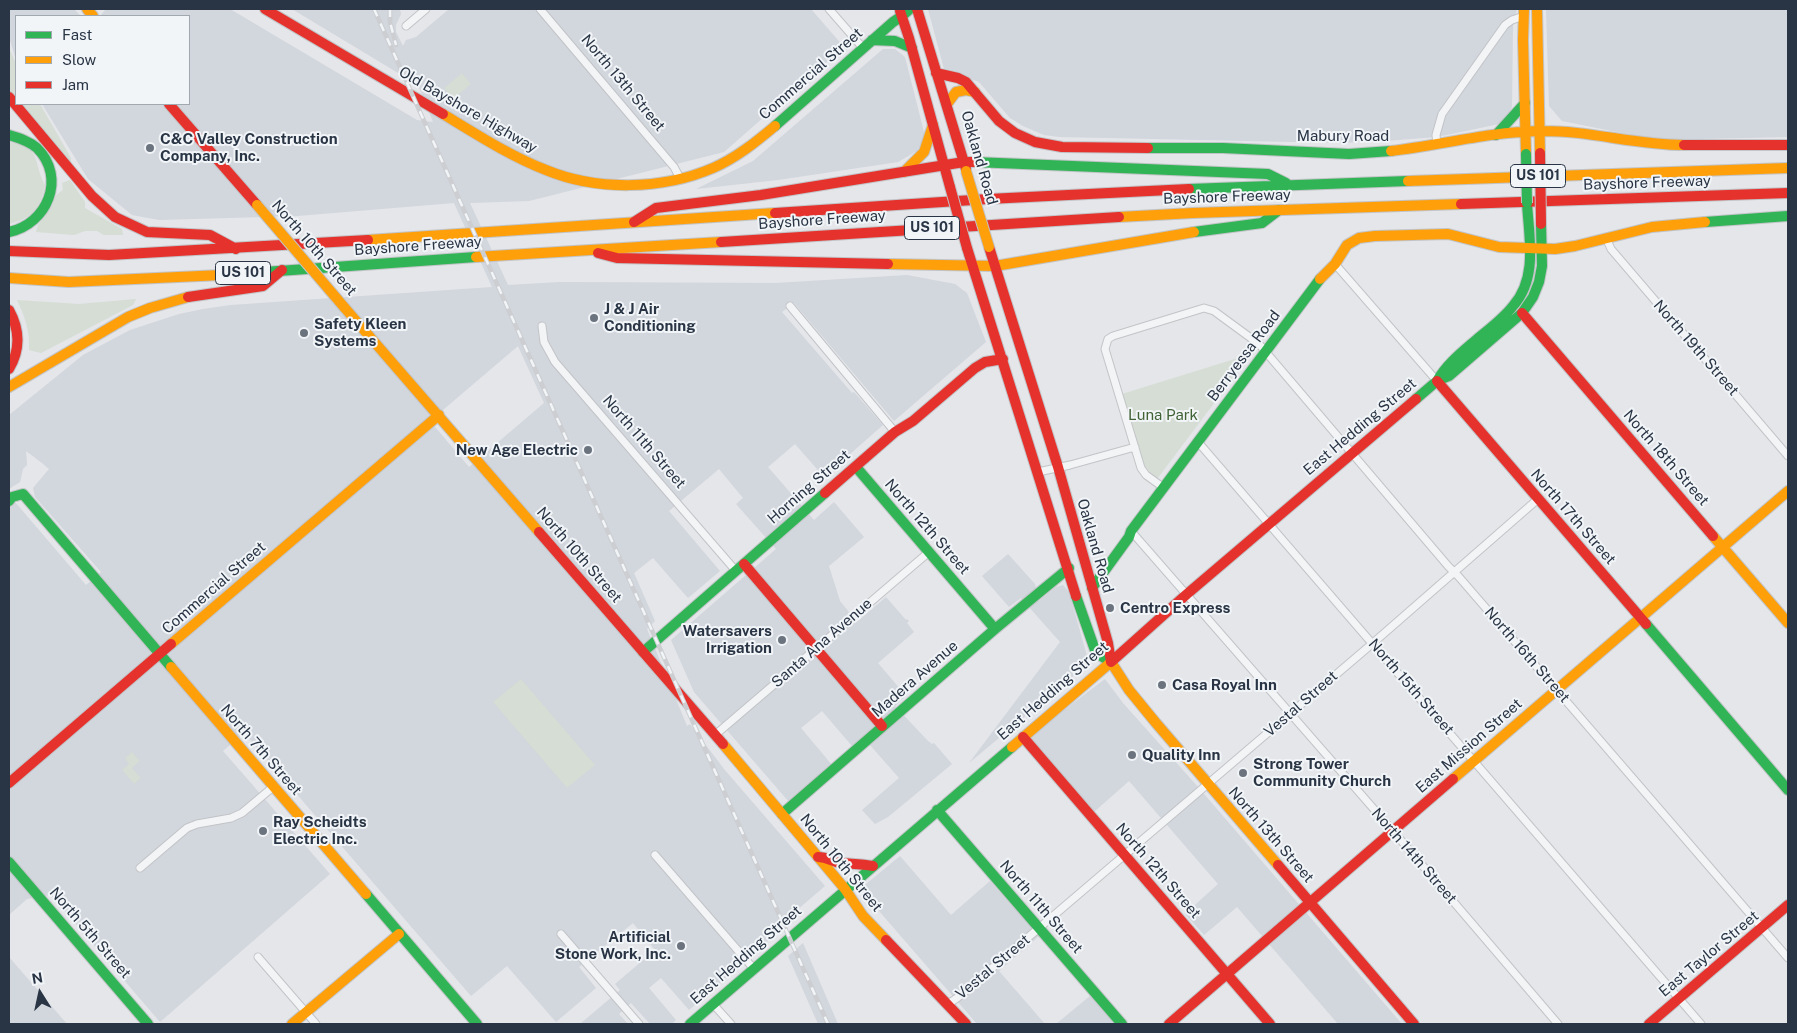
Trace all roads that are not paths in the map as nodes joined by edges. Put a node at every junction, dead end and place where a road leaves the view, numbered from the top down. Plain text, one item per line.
1 (265, 9) edge
2 (426, 9) edge
3 (540, 9) edge
4 (829, 9) edge
5 (910, 9) edge
6 (917, 9) edge
7 (1537, 9) edge
8 (901, 12) edge
9 (1524, 12) edge
10 (406, 26) dead end
11 (872, 40) junction
12 (863, 48) junction
13 (912, 48) junction
14 (936, 73) junction
15 (976, 92) junction
16 (1525, 103) junction
17 (947, 104) junction
18 (16, 105) edge
19 (170, 105) edge
20 (933, 125) junction
21 (1540, 131) junction
22 (1526, 132) junction
23 (1496, 134) junction
24 (9, 135) edge
25 (1437, 144) junction
26 (1788, 145) edge
27 (729, 160) joint
28 (965, 166) junction
29 (1788, 168) edge
30 (945, 169) junction
31 (904, 172) junction
32 (680, 178) junction
33 (1288, 184) junction
34 (1788, 193) edge
35 (1280, 210) junction
36 (1788, 216) edge
37 (633, 223) junction
38 (9, 232) edge
39 (1606, 238) junction
40 (1529, 248) junction
41 (1543, 248) junction
42 (236, 249) junction
43 (585, 250) junction
44 (9, 251) edge
45 (1335, 264) junction
46 (974, 266) junction
47 (995, 266) junction
48 (282, 270) junction
49 (9, 278) edge
50 (790, 306) dead end
51 (9, 310) edge
52 (1522, 313) junction
53 (542, 326) dead end
54 (1266, 352) junction
55 (1003, 359) junction
56 (9, 369) edge
57 (1436, 381) junction
58 (9, 387) edge
59 (439, 415) junction
60 (895, 432) junction
61 (1198, 442) junction
62 (1135, 447) junction
63 (1351, 454) junction
64 (1788, 456) edge
65 (856, 466) junction
66 (1058, 467) junction
67 (1038, 472) junction
68 (1164, 488) junction
69 (1788, 491) edge
70 (1538, 499) junction
71 (9, 501) edge
72 (1270, 523) junction
73 (1131, 531) junction
74 (1723, 547) junction
75 (928, 552) junction
76 (744, 564) junction
77 (1069, 568) junction
78 (736, 571) junction
79 (1454, 571) junction
80 (1092, 588) junction
81 (1187, 594) junction
82 (1640, 619) junction
83 (1788, 623) edge
84 (995, 629) junction
85 (1373, 643) junction
86 (815, 648) junction
87 (642, 652) junction
88 (159, 655) junction
89 (1110, 662) junction
90 (1558, 690) junction
91 (1290, 713) junction
92 (882, 726) junction
93 (715, 735) junction
94 (1023, 737) junction
95 (1475, 761) junction
96 (9, 783) edge
97 (1208, 785) junction
98 (273, 787) junction
99 (1788, 790) edge
100 (937, 810) junction
101 (782, 814) junction
102 (1393, 831) junction
103 (655, 855) dead end
104 (1125, 855) junction
105 (818, 857) junction
106 (9, 862) edge
107 (873, 866) junction
108 (140, 868) dead end
109 (845, 889) junction
110 (1310, 903) junction
111 (1788, 906) edge
112 (1039, 928) junction
113 (1763, 928) junction
114 (399, 934) junction
115 (561, 934) dead end
116 (258, 957) dead end
117 (1788, 958) edge
118 (754, 969) junction
119 (1228, 974) junction
120 (1679, 998) junction
121 (713, 1004) junction
122 (948, 1004) junction
123 (306, 1012) junction
124 (148, 1024) edge
125 (292, 1024) edge
126 (316, 1024) edge
127 (477, 1024) edge
128 (639, 1024) edge
129 (690, 1024) edge
130 (731, 1024) edge
131 (966, 1024) edge
132 (1122, 1024) edge
133 (1169, 1024) edge
134 (1270, 1024) edge
135 (1414, 1024) edge
136 (1558, 1024) edge
137 (1649, 1024) edge
138 (1701, 1024) edge

1 - 32 main road, Old Bayshore Highway
2 - 10 street
3 - 32 street, North 13th Street
4 - 12 street
5 - 8 main road, Commercial Street
6 - 14 main road, Oakland Road
7 - 21 main road
8 - 11 main road, Commercial Street
8 - 13 main road, Oakland Road
9 - 16 main road
9 - 25 street
11 - 12 main road, Commercial Street
11 - 13 main road
12 - 27 main road, Commercial Street
13 - 20 main road, Oakland Road
14 - 15 main road, Mabury Road
14 - 17 main road, Oakland Road
15 - 17 main road
15 - 25 main road, Mabury Road
16 - 22 main road
16 - 23 main road
17 - 28 main road, Oakland Road
18 - 42 main road
19 - 59 main road, North 10th Street, bridge
20 - 30 main road, Oakland Road
20 - 31 main road
21 - 22 main road, Mabury Road
21 - 26 main road, Mabury Road
21 - 41 main road, East Hedding Street, bridge
22 - 23 main road, Mabury Road
22 - 40 main road, East Hedding Street, bridge
23 - 25 main road, Mabury Road
24 - 38 main road
27 - 32 main road, Old Bayshore Highway
28 - 30 main road
28 - 33 main road
28 - 47 main road, Oakland Road, bridge
29 - 33 main road, Bayshore Freeway / US 101
30 - 31 main road
30 - 46 main road, Oakland Road, bridge
31 - 37 main road
33 - 37 main road, Bayshore Freeway / US 101
34 - 35 main road, Bayshore Freeway / US 101
35 - 43 main road, Bayshore Freeway / US 101
35 - 47 main road
36 - 39 main road, Berryessa Road
37 - 42 main road, Bayshore Freeway / US 101
39 - 41 main road, Berryessa Road
39 - 64 street, North 19th Street
40 - 41 main road, Berryessa Road
40 - 45 main road, Berryessa Road
40 - 57 main road, East Hedding Street
41 - 52 main road, East Hedding Street
42 - 44 main road, Bayshore Freeway / US 101
43 - 46 main road
43 - 48 main road, Bayshore Freeway / US 101
45 - 54 main road, Berryessa Road
45 - 57 street, North 17th Street
46 - 47 main road
46 - 55 main road, Oakland Road
47 - 66 main road, Oakland Road
48 - 49 main road, Bayshore Freeway / US 101
48 - 58 main road
50 - 60 street
51 - 56 main road
52 - 57 main road, East Hedding Street
52 - 74 main road, North 18th Street
53 - 78 street, North 11th Street
54 - 61 main road, Berryessa Road
54 - 62 street, North 16th Street
54 - 63 street, North 16th Street
55 - 60 main road, Horning Street
55 - 67 main road, Oakland Road
57 - 63 main road, East Hedding Street
57 - 70 main road, North 17th Street
59 - 87 main road, North 10th Street
59 - 88 main road, Commercial Street
60 - 65 main road, Horning Street
61 - 68 main road, Berryessa Road
61 - 72 street, North 15th Street
62 - 66 street
62 - 68 street
63 - 72 main road, East Hedding Street
63 - 79 street, North 16th Street
65 - 75 main road, North 12th Street
65 - 76 main road, Horning Street
66 - 67 street
66 - 80 main road, Oakland Road
67 - 77 main road, Oakland Road
68 - 73 main road, Berryessa Road
69 - 74 main road, East Mission Street
70 - 79 street, Vestal Street
70 - 82 main road, North 17th Street
71 - 88 main road, North 7th Street
72 - 81 main road, East Hedding Street
72 - 85 street, North 15th Street
73 - 80 main road, Berryessa Road
73 - 81 street, North 14th Street
74 - 82 main road, East Mission Street
74 - 83 main road, North 18th Street
75 - 84 main road, North 12th Street
75 - 86 street, Santa Ana Avenue
76 - 78 main road, Horning Street
76 - 86 main road
77 - 84 main road, Madera Avenue
77 - 89 main road, Oakland Road
78 - 87 main road, Horning Street
79 - 85 street, Vestal Street
79 - 90 street, North 16th Street
80 - 89 main road, Oakland Road
81 - 89 main road, East Hedding Street
81 - 91 street, North 14th Street
82 - 90 main road, East Mission Street
82 - 99 main road, North 17th Street
84 - 92 main road, Madera Avenue
85 - 91 street, Vestal Street
85 - 95 street, North 15th Street
86 - 92 main road
86 - 93 street, Santa Ana Avenue
87 - 93 main road, North 10th Street
88 - 96 main road, Commercial Street
88 - 98 main road, North 7th Street
89 - 94 main road, East Hedding Street
89 - 97 main road, North 13th Street
90 - 95 main road, East Mission Street
90 - 113 street, North 16th Street
91 - 97 street, Vestal Street
91 - 102 street, North 14th Street
92 - 101 main road, Madera Avenue
93 - 101 main road, North 10th Street
94 - 100 main road, East Hedding Street
94 - 104 main road, North 12th Street
95 - 102 main road, East Mission Street
95 - 120 street, North 15th Street
97 - 104 street, Vestal Street
97 - 110 main road, North 13th Street
98 - 108 street
98 - 114 main road, North 7th Street
100 - 107 main road, East Hedding Street
100 - 112 main road, North 11th Street
101 - 105 main road, North 10th Street
102 - 110 main road, East Mission Street
102 - 136 street, North 14th Street
103 - 118 street
104 - 112 street, Vestal Street
104 - 119 main road, North 12th Street
105 - 107 main road
105 - 109 main road, North 10th Street
106 - 124 main road, North 5th Street
107 - 109 main road, East Hedding Street
109 - 118 main road, East Hedding Street
109 - 122 main road, North 10th Street
110 - 119 main road, East Mission Street
110 - 135 main road, North 13th Street
111 - 113 main road, East Taylor Street
112 - 122 street, Vestal Street
112 - 132 main road, North 11th Street
113 - 117 street, North 16th Street
113 - 120 main road, East Taylor Street
114 - 123 main road
114 - 127 main road, North 7th Street
115 - 128 street
116 - 123 street
118 - 121 main road, East Hedding Street
119 - 133 main road, East Mission Street
119 - 134 main road, North 12th Street
120 - 137 main road, East Taylor Street
120 - 138 street, North 15th Street
121 - 129 main road, East Hedding Street
121 - 130 street
122 - 131 main road, North 10th Street
123 - 125 main road
123 - 126 street

